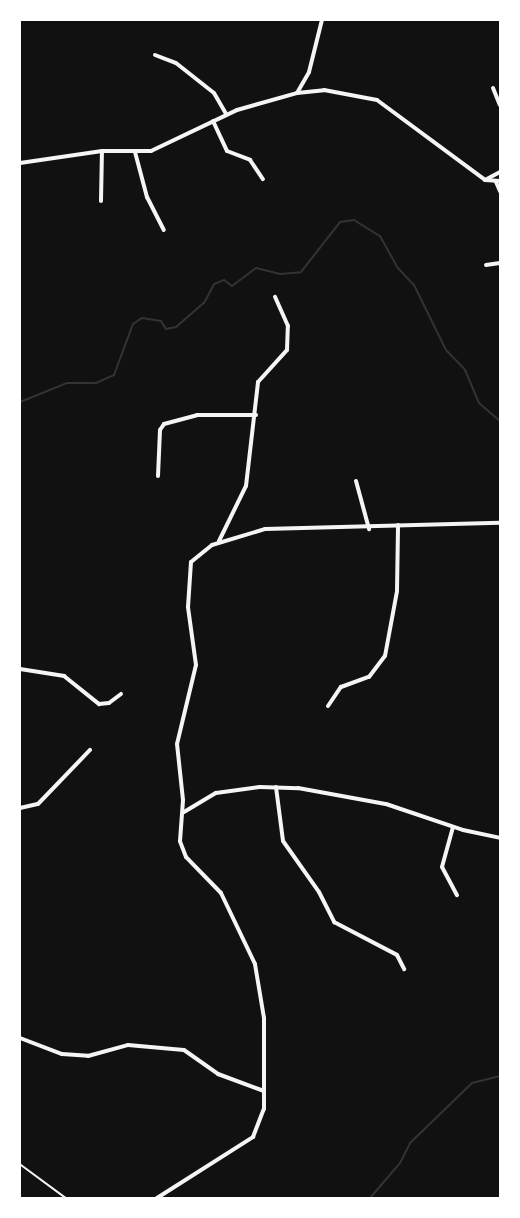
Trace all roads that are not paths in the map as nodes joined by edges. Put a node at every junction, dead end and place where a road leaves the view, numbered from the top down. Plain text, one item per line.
1 (322, 20) edge
2 (155, 55) dead end
3 (493, 88) dead end
4 (297, 93) junction
5 (501, 105) edge
6 (226, 114) junction
7 (213, 121) junction
8 (102, 151) junction
9 (135, 152) junction
10 (20, 163) edge
11 (501, 172) edge
12 (263, 179) dead end
13 (485, 180) junction
14 (498, 182) edge
15 (501, 191) edge
16 (101, 201) dead end
17 (164, 230) dead end
18 (501, 263) edge
19 (486, 264) dead end
20 (275, 297) dead end
21 (255, 415) junction
22 (158, 476) dead end
23 (356, 481) dead end
24 (501, 523) edge
25 (399, 525) junction
26 (369, 529) junction
27 (219, 542) junction
28 (20, 669) edge
29 (121, 694) dead end
30 (328, 706) dead end
31 (90, 750) dead end
32 (276, 787) junction
33 (20, 808) edge
34 (183, 813) junction
35 (453, 827) junction
36 (501, 837) edge
37 (457, 895) dead end
38 (404, 969) dead end
39 (20, 1038) edge
40 (264, 1091) junction
41 (158, 1198) edge

1 - 4 street
2 - 6 street
3 - 5 street
4 - 6 street
4 - 13 street
6 - 7 street
7 - 9 street
7 - 12 street
8 - 9 street
8 - 10 street
8 - 16 street
9 - 17 street
11 - 13 street
13 - 14 street
14 - 15 street
18 - 19 street
20 - 21 street
21 - 22 street
21 - 27 street
23 - 26 street
24 - 25 street
25 - 26 street
25 - 30 street
26 - 27 street
27 - 34 street
28 - 29 street
31 - 33 street
32 - 34 street
32 - 35 street
32 - 38 street
34 - 40 street
35 - 36 street
35 - 37 street
39 - 40 street
40 - 41 street

